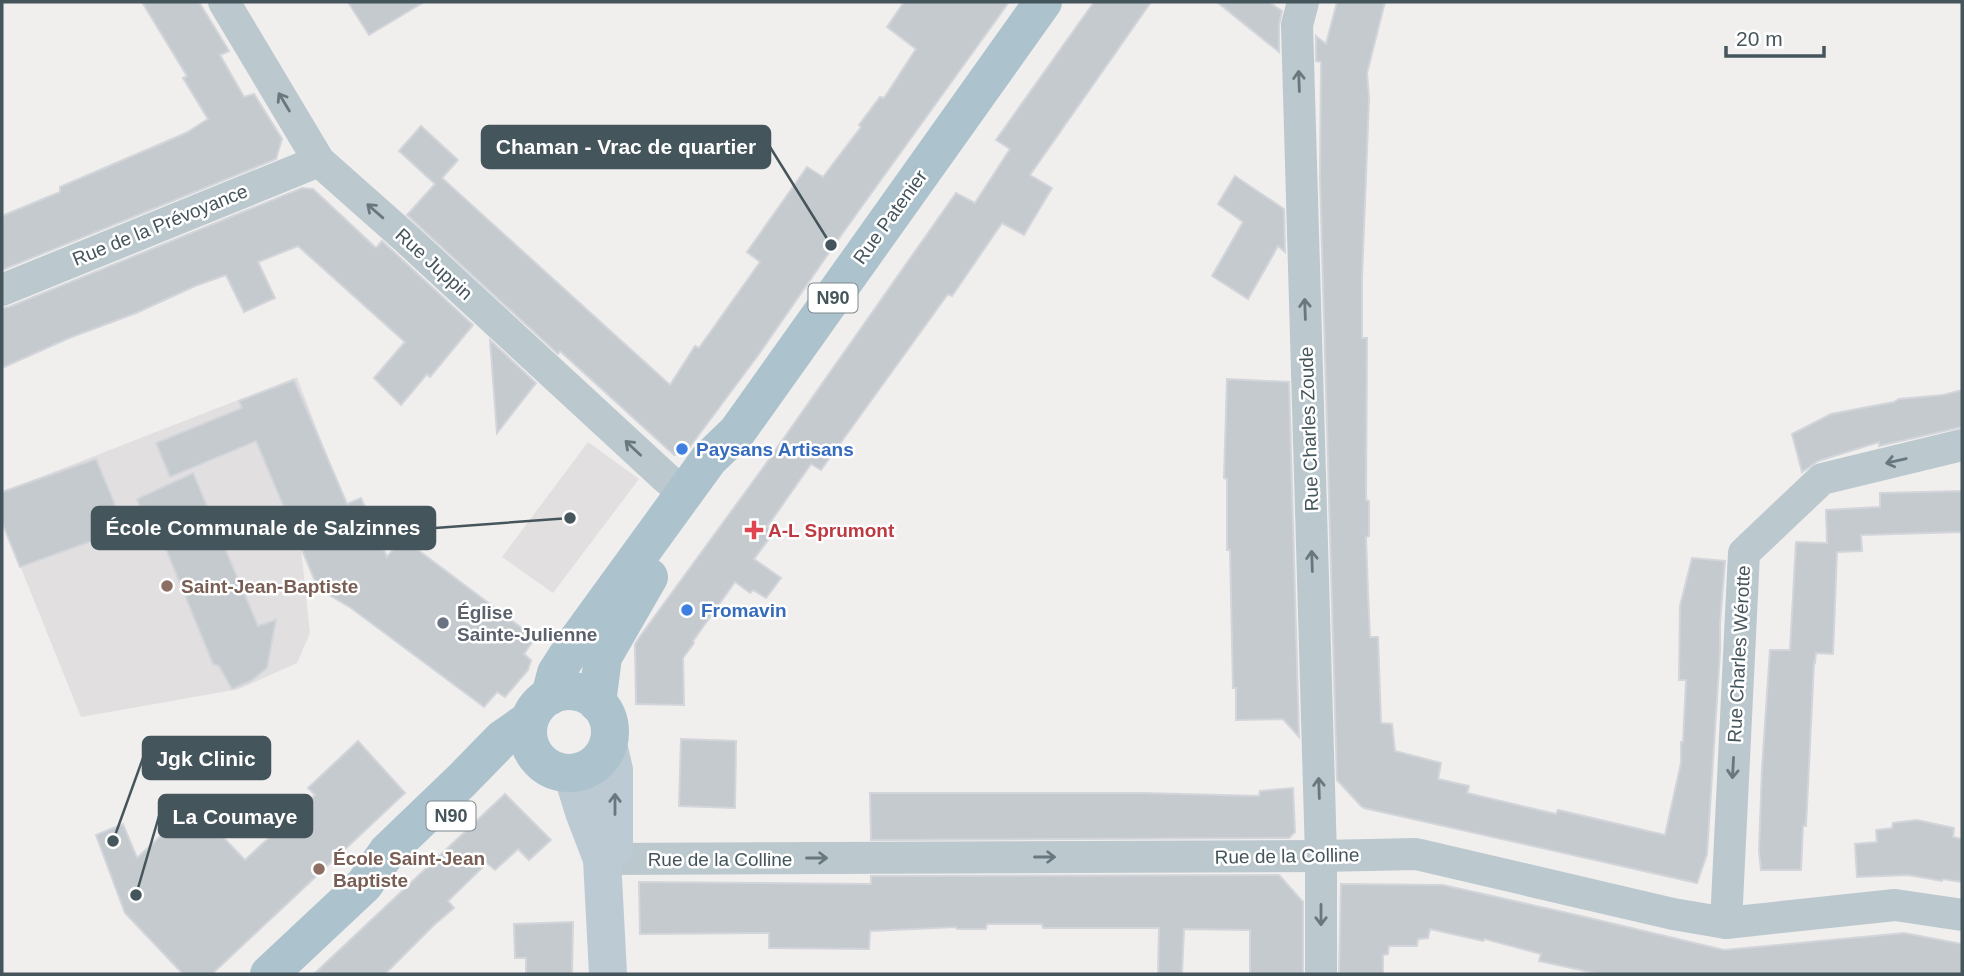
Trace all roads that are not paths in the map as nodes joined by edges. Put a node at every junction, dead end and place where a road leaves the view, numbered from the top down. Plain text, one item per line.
1 (224, 2) edge
2 (1044, 2) edge
3 (1303, 2) edge
4 (319, 161) junction
5 (2, 290) edge
6 (737, 432) junction
7 (1962, 445) edge
8 (684, 493) junction
9 (589, 651) junction
10 (597, 703) junction
11 (540, 708) junction
12 (608, 744) junction
13 (560, 770) junction
14 (1321, 856) junction
15 (602, 859) junction
16 (364, 885) junction
17 (1962, 915) edge
18 (1726, 923) junction
19 (270, 974) edge
20 (608, 974) edge
21 (1321, 974) edge

4 -> 1 street, Rue Juppin
2 - 6 main road, Rue Patenier / N90
14 -> 3 street, Rue Charles Zoude
4 - 5 street, Rue de la Prévoyance
8 -> 4 street, Rue Juppin
6 - 8 main road, Rue Patenier / N90
6 - 9 main road, Rue Patenier / N90
7 -> 18 street, Rue Charles Wérotte
8 - 9 main road, Rue Patenier / N90
9 - 10 main road, N90
9 - 11 main road, N90
10 - 11 main road
10 - 12 main road, N90
11 - 13 main road, N90
11 - 16 main road
12 - 13 main road, N90
15 -> 12 main road
13 - 15 main road
13 - 16 main road, N90
15 -> 14 street, Rue de la Colline
14 - 18 street, Rue de la Colline
14 -> 21 street, Rue Charles Zoude
15 - 20 main road
16 - 19 main road, N90
17 - 18 street, Rue de la Colline

